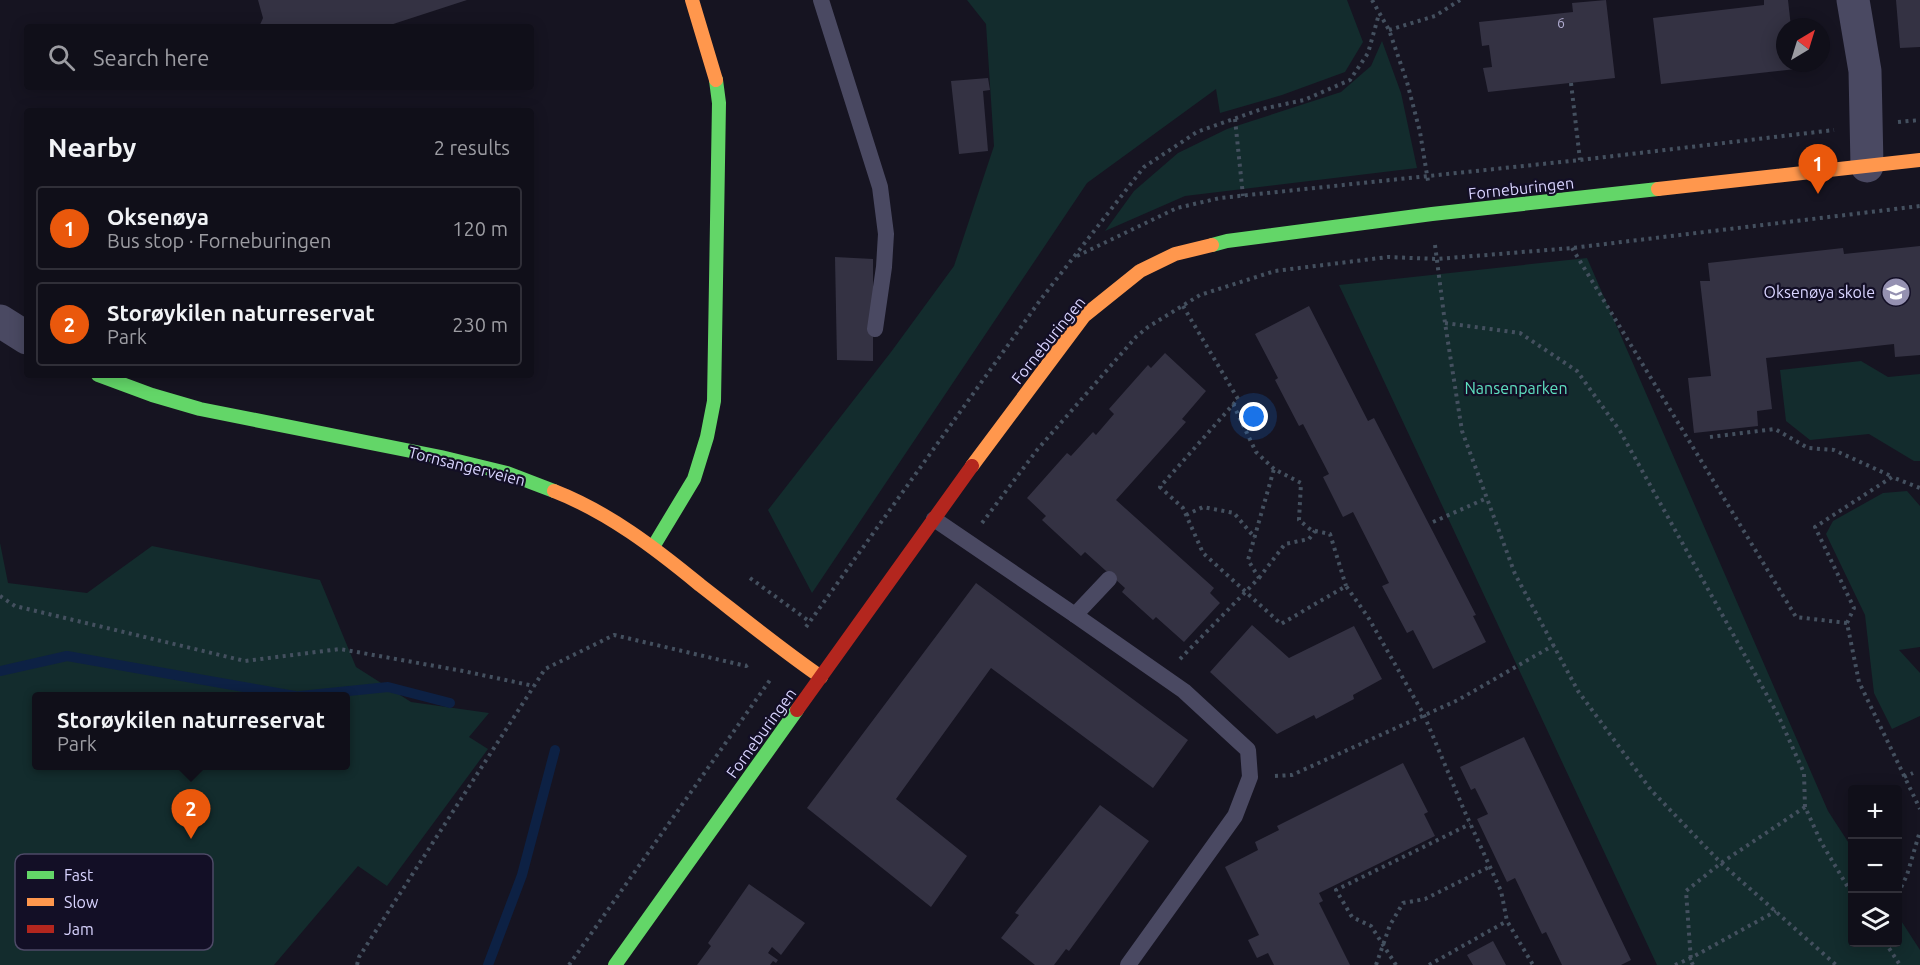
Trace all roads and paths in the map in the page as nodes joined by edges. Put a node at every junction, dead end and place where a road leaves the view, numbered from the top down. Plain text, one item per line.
1 (692, 0) edge
2 (821, 0) edge
3 (1372, 0) edge
4 (1460, 0) edge
5 (1853, 0) edge
6 (1389, 30) junction
7 (1571, 83) dead end
8 (1235, 118) dead end
9 (1580, 160) dead end
10 (1920, 160) edge
11 (1867, 166) junction
12 (1243, 196) dead end
13 (1920, 206) edge
14 (1432, 214) junction
15 (1572, 248) junction
16 (1437, 259) junction
17 (1183, 306) junction
18 (0, 321) edge
19 (1445, 323) junction
20 (875, 329) dead end
21 (24, 336) edge
22 (106, 378) edge
23 (1233, 404) junction
24 (1710, 437) dead end
25 (1274, 469) junction
26 (1892, 477) junction
27 (1920, 488) edge
28 (1487, 498) junction
29 (1186, 515) junction
30 (934, 519) junction
31 (1433, 522) dead end
32 (1315, 531) junction
33 (1254, 538) junction
34 (969, 542) junction
35 (653, 547) junction
36 (1259, 578) junction
37 (1109, 579) dead end
38 (1346, 586) junction
39 (1246, 591) junction
40 (0, 596) edge
41 (1075, 615) junction
42 (1847, 623) junction
43 (776, 644) junction
44 (1554, 645) junction
45 (821, 677) junction
46 (1163, 677) junction
47 (534, 686) junction
48 (1424, 715) junction
49 (1913, 772) dead end
50 (1250, 777) junction
51 (1904, 777) junction
52 (1805, 807) junction
53 (1920, 809) edge
54 (1470, 824) junction
55 (1920, 831) edge
56 (1721, 863) junction
57 (1489, 867) junction
58 (1851, 893) edge
59 (1898, 893) edge
60 (1776, 911) junction
61 (1507, 921) junction
62 (1384, 944) junction
63 (1888, 947) edge
64 (1691, 958) junction
65 (357, 965) edge
66 (615, 965) edge
67 (1128, 965) edge
68 (1376, 965) edge
69 (1396, 965) edge
70 (1430, 965) edge
71 (1533, 965) edge
72 (1675, 965) edge
73 (1693, 965) edge
74 (1836, 965) edge
75 (1900, 965) edge

1 - 35 street
2 - 20 lane
3 - 6 path
4 - 6 path
5 - 11 street
6 - 14 path
7 - 9 path
8 - 12 path
10 - 11 street, Forneburingen
11 - 14 street, Forneburingen
13 - 15 path
14 - 16 path
14 - 30 street, Forneburingen
15 - 16 path
15 - 42 path
16 - 17 path
16 - 19 path
17 - 23 path
17 - 34 path
18 - 21 street
19 - 28 path
19 - 52 path
22 - 35 street, Tornsangerveien
23 - 25 path
23 - 29 path
24 - 26 path
25 - 32 path
25 - 33 path
26 - 27 path
26 - 42 path
28 - 31 path
28 - 44 path
29 - 33 path
29 - 39 path
30 - 34 lane
30 - 45 street, Forneburingen
32 - 36 path
32 - 38 path
33 - 36 path
34 - 41 lane
35 - 43 street, Tornsangerveien
36 - 39 path
37 - 41 lane
38 - 39 path
38 - 48 path
39 - 46 path
40 - 47 path
41 - 46 lane
42 - 51 path
43 - 45 street, Tornsangerveien
43 - 47 path
44 - 48 path
44 - 56 path
45 - 66 street, Forneburingen
46 - 50 lane
47 - 65 path
48 - 50 path
48 - 54 path
49 - 51 path
50 - 67 lane
51 - 53 path
52 - 56 path
52 - 58 path
54 - 57 path
54 - 62 path
55 - 59 path
56 - 60 path
56 - 64 path
57 - 61 path
57 - 62 path
60 - 64 path
60 - 74 path
61 - 70 path
61 - 71 path
62 - 68 path
62 - 69 path
63 - 75 path
64 - 72 path
64 - 73 path

